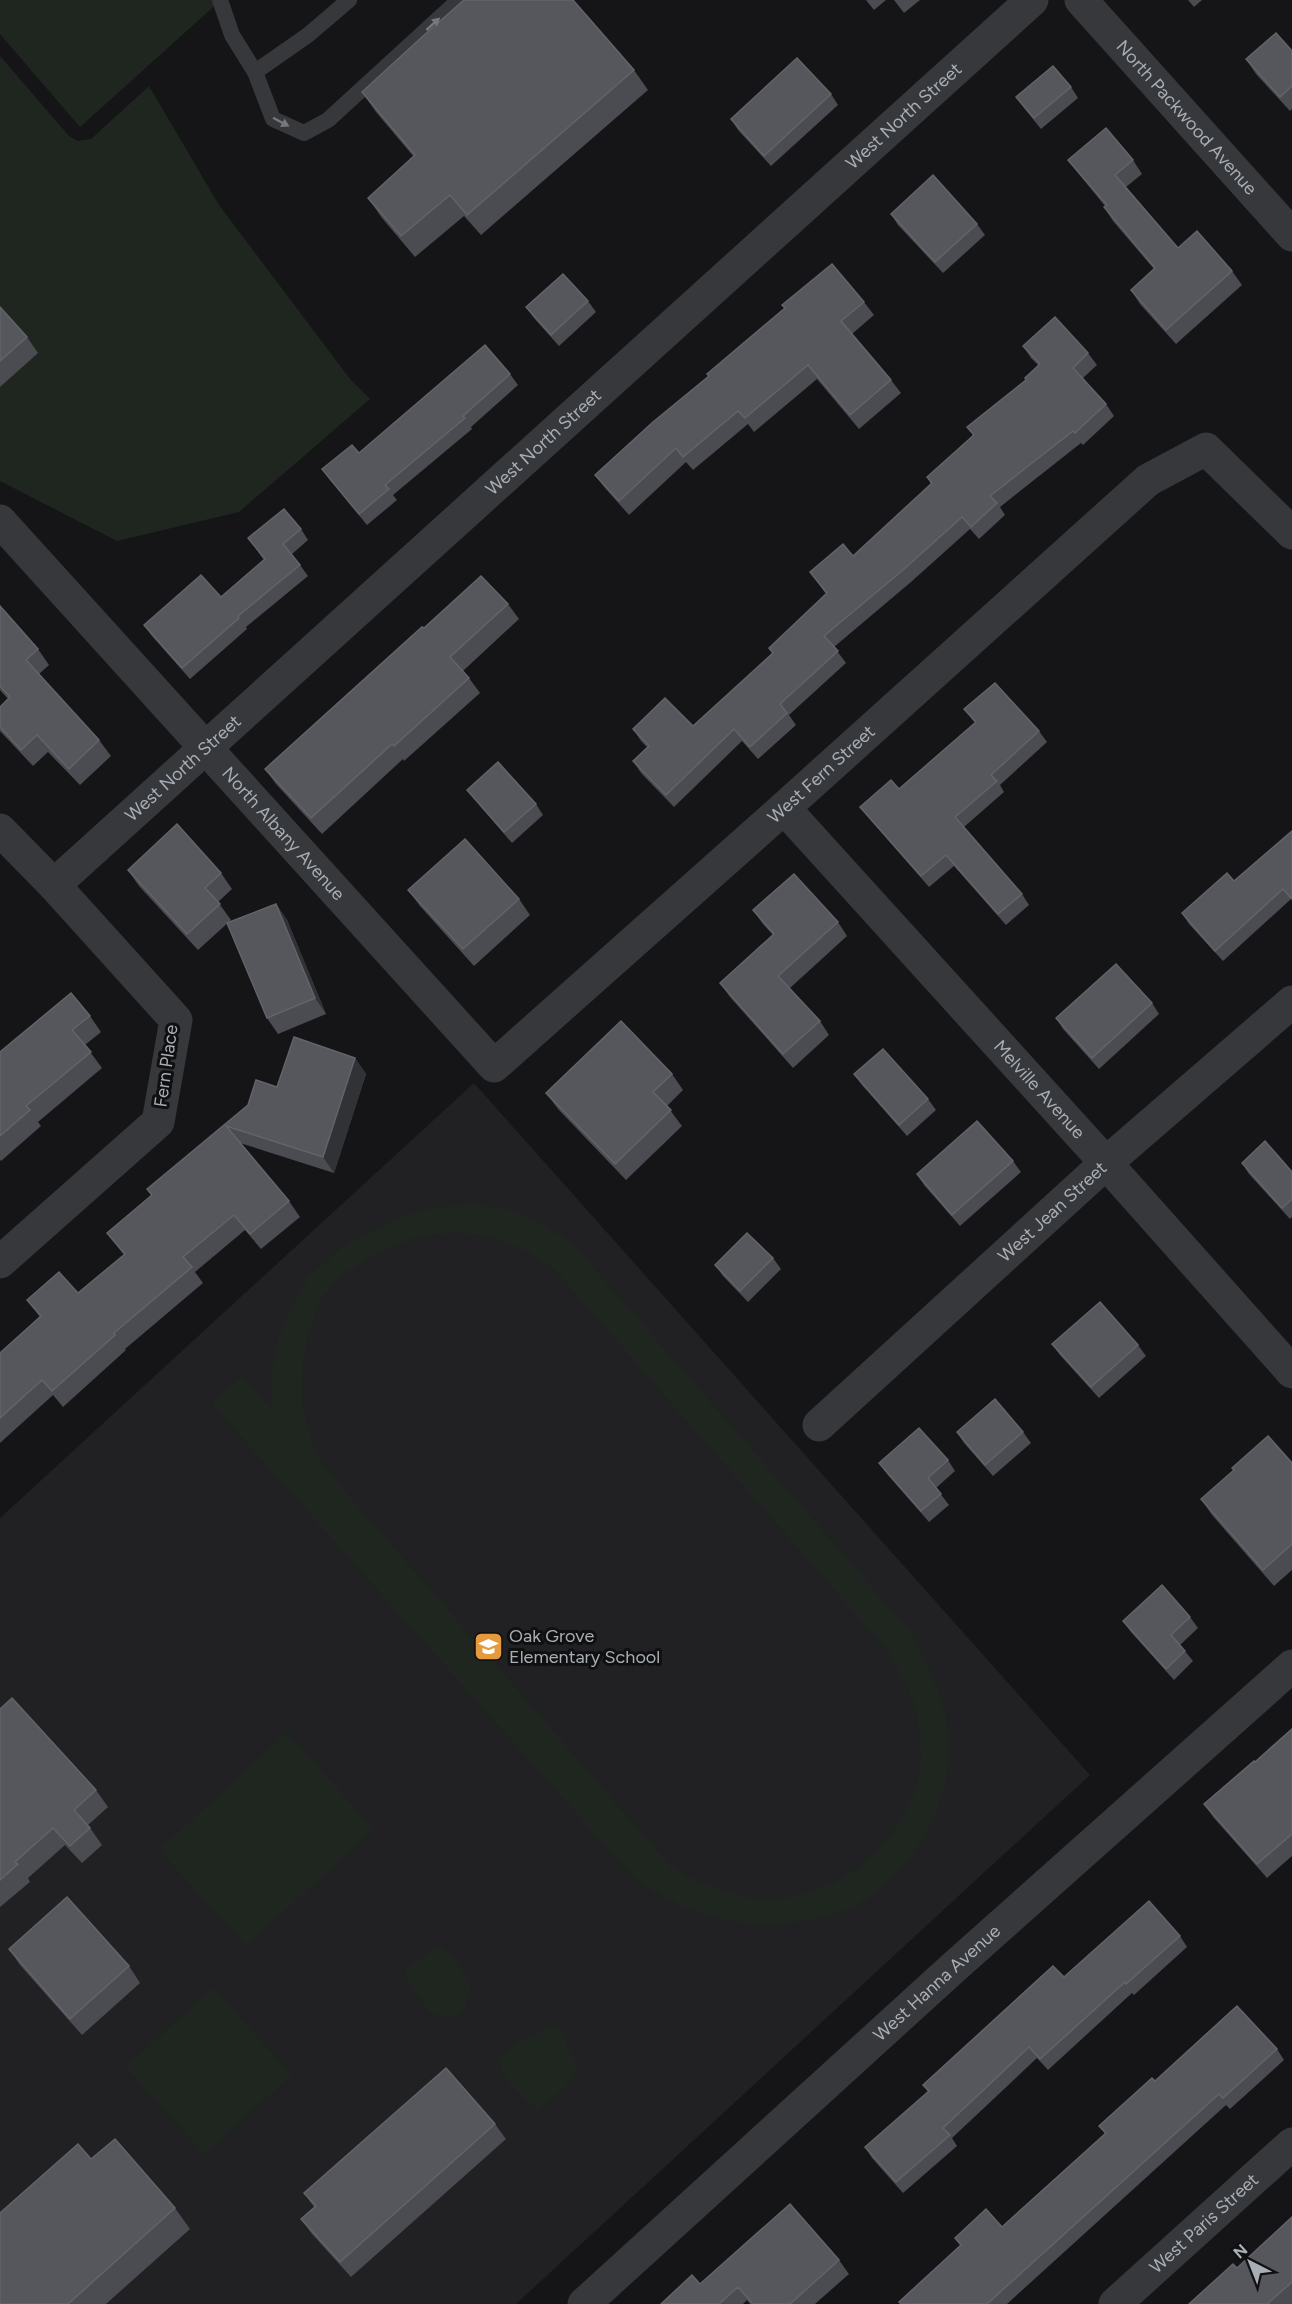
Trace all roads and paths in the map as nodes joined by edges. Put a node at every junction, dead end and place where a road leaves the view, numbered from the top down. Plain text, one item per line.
1 (220, 0) edge
2 (349, 0) edge
3 (459, 0) edge
4 (1032, 0) edge
5 (1082, 0) edge
6 (255, 72) junction
7 (1292, 235) edge
8 (0, 521) edge
9 (1292, 533) edge
10 (206, 748) junction
11 (784, 808) junction
12 (0, 830) edge
13 (54, 885) junction
14 (1292, 1002) edge
15 (494, 1066) joint
16 (1106, 1162) junction
17 (0, 1262) edge
18 (1292, 1372) edge
19 (819, 1425) dead end
20 (1292, 1666) edge
21 (1292, 2144) edge
22 (584, 2304) edge
23 (1115, 2304) edge

1 - 6 lane
2 - 6 lane
6 -> 3 lane
4 - 10 street, West North Street
5 - 7 street, North Packwood Avenue
8 - 10 street, North Albany Avenue
9 - 11 street, West Fern Street
10 - 13 street, West North Street
10 - 15 street, North Albany Avenue
11 - 15 street, West Fern Street
11 - 16 street, Melville Avenue
12 - 13 street, Fern Place
13 - 17 street, Fern Place
14 - 16 street, West Jean Street
16 - 18 street, Melville Avenue
16 - 19 street, West Jean Street
20 - 22 street, West Hanna Avenue
21 - 23 street, West Paris Street

